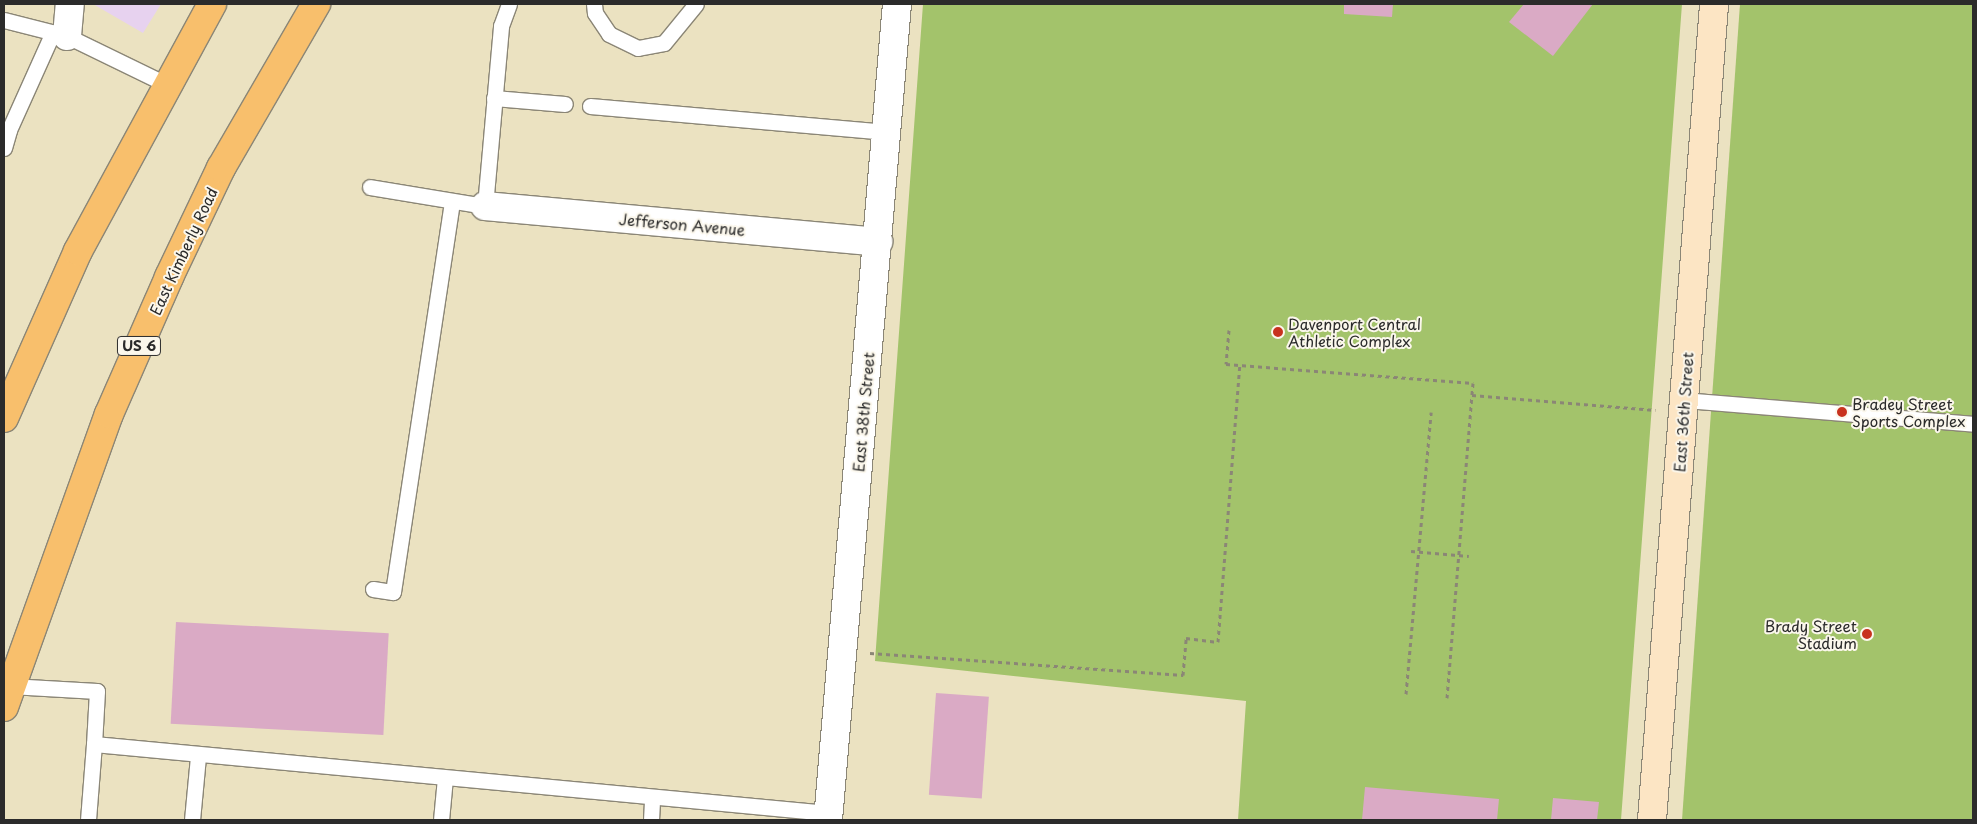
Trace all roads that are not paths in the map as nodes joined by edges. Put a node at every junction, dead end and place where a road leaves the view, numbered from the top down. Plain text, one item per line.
1 (70, 4) edge
2 (212, 4) edge
3 (316, 4) edge
4 (508, 4) edge
5 (594, 4) edge
6 (696, 4) edge
7 (896, 4) edge
8 (1714, 4) edge
9 (4, 20) edge
10 (60, 34) junction
11 (168, 85) junction
12 (494, 98) junction
13 (565, 104) dead end
14 (590, 106) dead end
15 (887, 132) junction
16 (4, 148) edge
17 (370, 187) dead end
18 (452, 201) junction
19 (485, 206) junction
20 (878, 242) junction
21 (1683, 406) junction
22 (4, 418) edge
23 (1973, 424) edge
24 (373, 589) dead end
25 (7, 696) edge
26 (94, 744) junction
27 (198, 756) junction
28 (445, 778) junction
29 (652, 798) junction
30 (828, 817) edge
31 (88, 820) edge
32 (192, 820) edge
33 (441, 820) edge
34 (651, 820) edge
35 (1652, 820) edge

1 - 10 street
2 - 11 main road
3 - 25 main road, East Kimberly Road / US 6
4 - 12 lane
5 - 6 lane
7 - 15 street, East 38th Street
8 - 21 street, East 36th Street
9 - 10 lane
10 - 11 lane
10 - 16 lane
11 - 22 main road
12 - 13 lane
12 - 19 lane
14 - 15 lane
15 - 20 street, East 38th Street
17 - 18 lane
18 - 19 lane
18 - 24 lane
19 - 20 street, Jefferson Avenue
20 - 30 street, East 38th Street
21 - 23 lane
21 - 35 street, East 36th Street
25 - 26 lane
26 - 27 lane
26 - 31 lane
27 - 28 lane
27 - 32 lane
28 - 29 lane
28 - 33 lane
29 - 30 lane
29 - 34 lane

